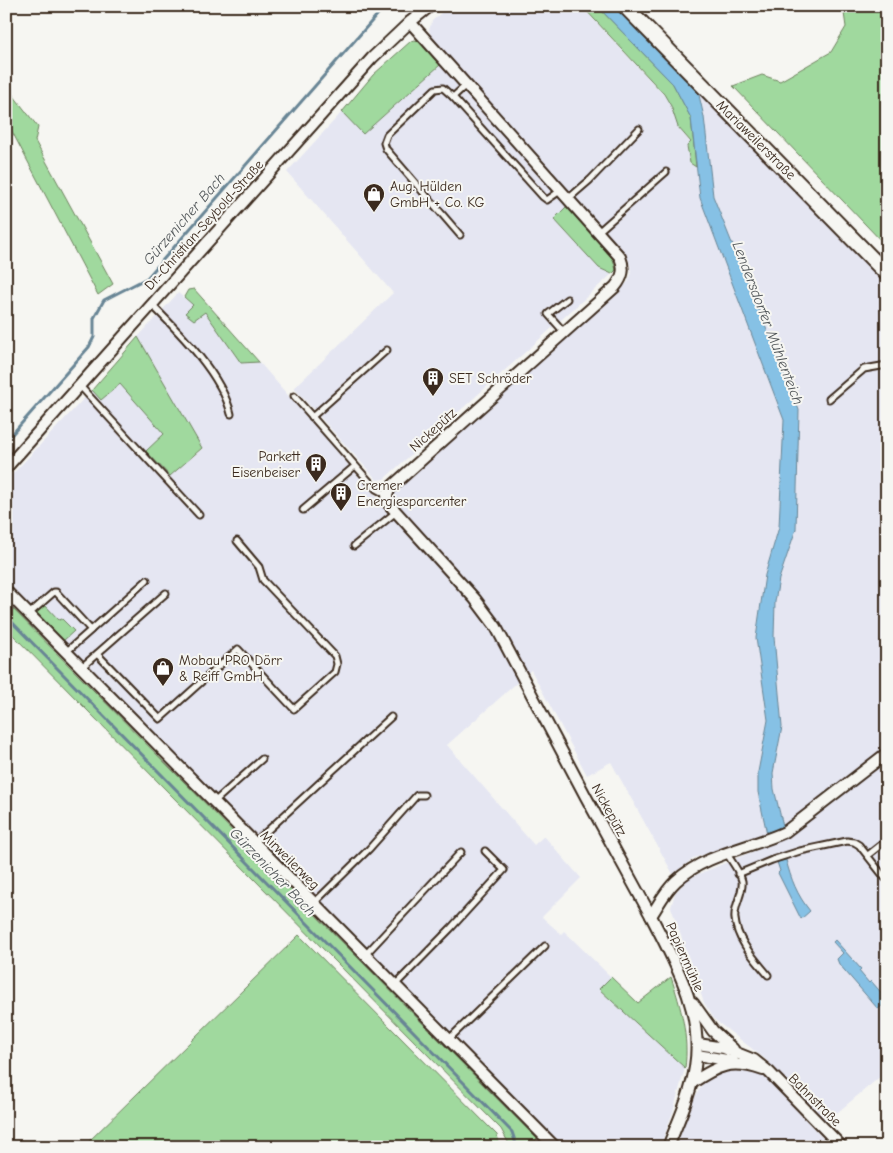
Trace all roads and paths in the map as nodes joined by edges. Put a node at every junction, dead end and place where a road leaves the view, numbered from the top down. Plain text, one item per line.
1 (430, 6) edge
2 (625, 6) edge
3 (410, 22) junction
4 (466, 85) junction
5 (453, 97) junction
6 (639, 129) dead end
7 (666, 172) dead end
8 (560, 191) junction
9 (568, 199) junction
10 (598, 232) junction
11 (460, 235) dead end
12 (887, 274) edge
13 (567, 300) dead end
14 (152, 305) junction
15 (564, 332) junction
16 (387, 350) dead end
17 (887, 365) edge
18 (80, 386) junction
19 (294, 396) dead end
20 (829, 399) dead end
21 (231, 414) dead end
22 (312, 417) junction
23 (355, 466) junction
24 (6, 468) edge
25 (387, 495) junction
26 (303, 510) dead end
27 (396, 512) junction
28 (199, 515) dead end
29 (237, 541) dead end
30 (354, 546) dead end
31 (147, 580) dead end
32 (6, 591) edge
33 (166, 593) dead end
34 (28, 614) junction
35 (91, 630) junction
36 (66, 652) junction
37 (97, 654) junction
38 (81, 668) junction
39 (391, 717) dead end
40 (887, 753) edge
41 (262, 759) dead end
42 (424, 795) dead end
43 (214, 802) junction
44 (887, 840) edge
45 (254, 843) junction
46 (462, 852) dead end
47 (485, 852) dead end
48 (728, 854) junction
49 (868, 856) junction
50 (738, 874) junction
51 (885, 878) dead end
52 (314, 903) junction
53 (651, 916) junction
54 (546, 946) dead end
55 (365, 955) junction
56 (768, 975) dead end
57 (395, 985) junction
58 (690, 999) junction
59 (449, 1040) junction
60 (698, 1044) junction
61 (738, 1053) junction
62 (697, 1055) junction
63 (749, 1065) junction
64 (769, 1072) junction
65 (692, 1082) junction
66 (555, 1147) edge
67 (668, 1147) edge
68 (842, 1147) edge

1 - 3 street, Dr.-Christian-Seybold-Straße
2 - 12 main road, Mariaweilerstraße
3 - 4 street, Nickepütz
3 - 14 street, Dr.-Christian-Seybold-Straße
4 - 5 lane
4 - 8 street, Nickepütz
5 - 8 lane
5 - 11 lane
6 - 9 lane
7 - 10 lane
8 - 9 street, Nickepütz
9 - 10 street, Nickepütz
10 - 15 street, Nickepütz
13 - 15 lane
14 - 18 street, Dr.-Christian-Seybold-Straße
14 - 21 lane
15 - 25 street, Nickepütz
16 - 22 lane
17 - 20 lane
18 - 24 street, Dr.-Christian-Seybold-Straße
18 - 28 lane
19 - 22 lane
22 - 23 lane
23 - 25 lane
23 - 26 lane
25 - 27 street, Nickepütz
27 - 30 lane
27 - 53 street, Nickepütz
29 - 37 lane
31 - 35 lane
32 - 34 street, Mirweilerweg
33 - 37 lane
34 - 35 lane
34 - 36 street, Mirweilerweg
35 - 36 lane
36 - 38 street, Mirweilerweg
37 - 38 lane
38 - 43 street, Mirweilerweg
39 - 45 lane
40 - 48 street, Papiermühle
41 - 43 lane
42 - 52 lane
43 - 45 street, Mirweilerweg
44 - 49 lane
45 - 52 street, Mirweilerweg
46 - 55 lane
47 - 57 lane
48 - 50 lane
48 - 53 street, Papiermühle
49 - 50 lane
49 - 51 lane
50 - 56 lane
52 - 55 street, Mirweilerweg
53 - 58 street, Papiermühle
54 - 59 lane
55 - 57 street, Mirweilerweg
57 - 59 street, Mirweilerweg
58 - 60 street, Papiermühle
58 - 61 street, Bahnstraße
59 - 66 street, Mirweilerweg
60 - 61 street, Bahnstraße
60 - 62 street, Papiermühle
61 - 64 street, Bahnstraße
62 - 63 street, Bahnstraße
62 - 65 street, Papiermühle
63 - 64 street, Bahnstraße
63 - 65 street, Bahnstraße
64 - 68 street, Bahnstraße
65 - 67 street, Papiermühle

